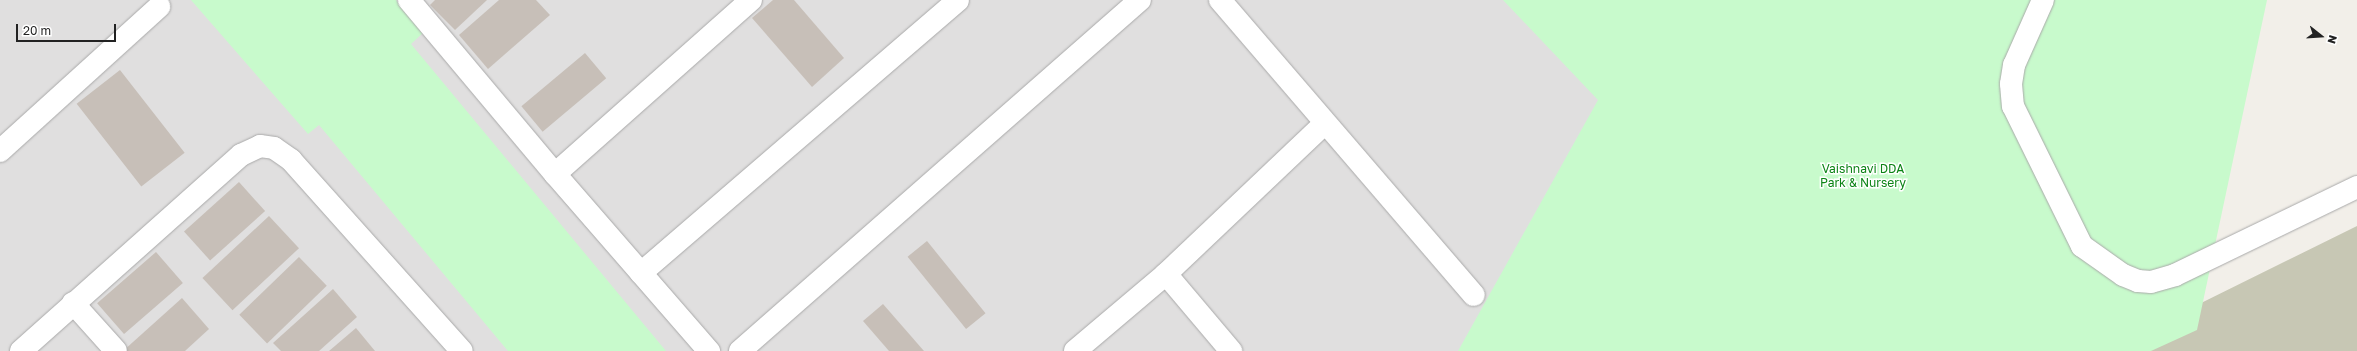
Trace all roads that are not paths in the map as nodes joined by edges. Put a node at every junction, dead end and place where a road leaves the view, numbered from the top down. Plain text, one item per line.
1 (409, 0) edge
2 (958, 0) edge
3 (1140, 0) edge
4 (1220, 0) edge
5 (2043, 0) edge
6 (746, 2) edge
7 (159, 7) dead end
8 (1324, 124) junction
9 (0, 151) edge
10 (555, 174) junction
11 (2357, 187) edge
12 (641, 273) junction
13 (1166, 274) junction
14 (1474, 295) dead end
15 (73, 303) junction
16 (21, 351) edge
17 (116, 351) edge
18 (462, 351) edge
19 (710, 351) edge
20 (740, 351) edge
21 (1075, 351) edge
22 (1232, 351) edge

1 - 10 street
2 - 12 street
3 - 20 street
4 - 8 street
5 - 11 street
6 - 10 street
7 - 9 street
8 - 13 street
8 - 14 street
10 - 12 street
12 - 19 street
13 - 21 street
13 - 22 street
15 - 16 street
15 - 17 street
15 - 18 street

